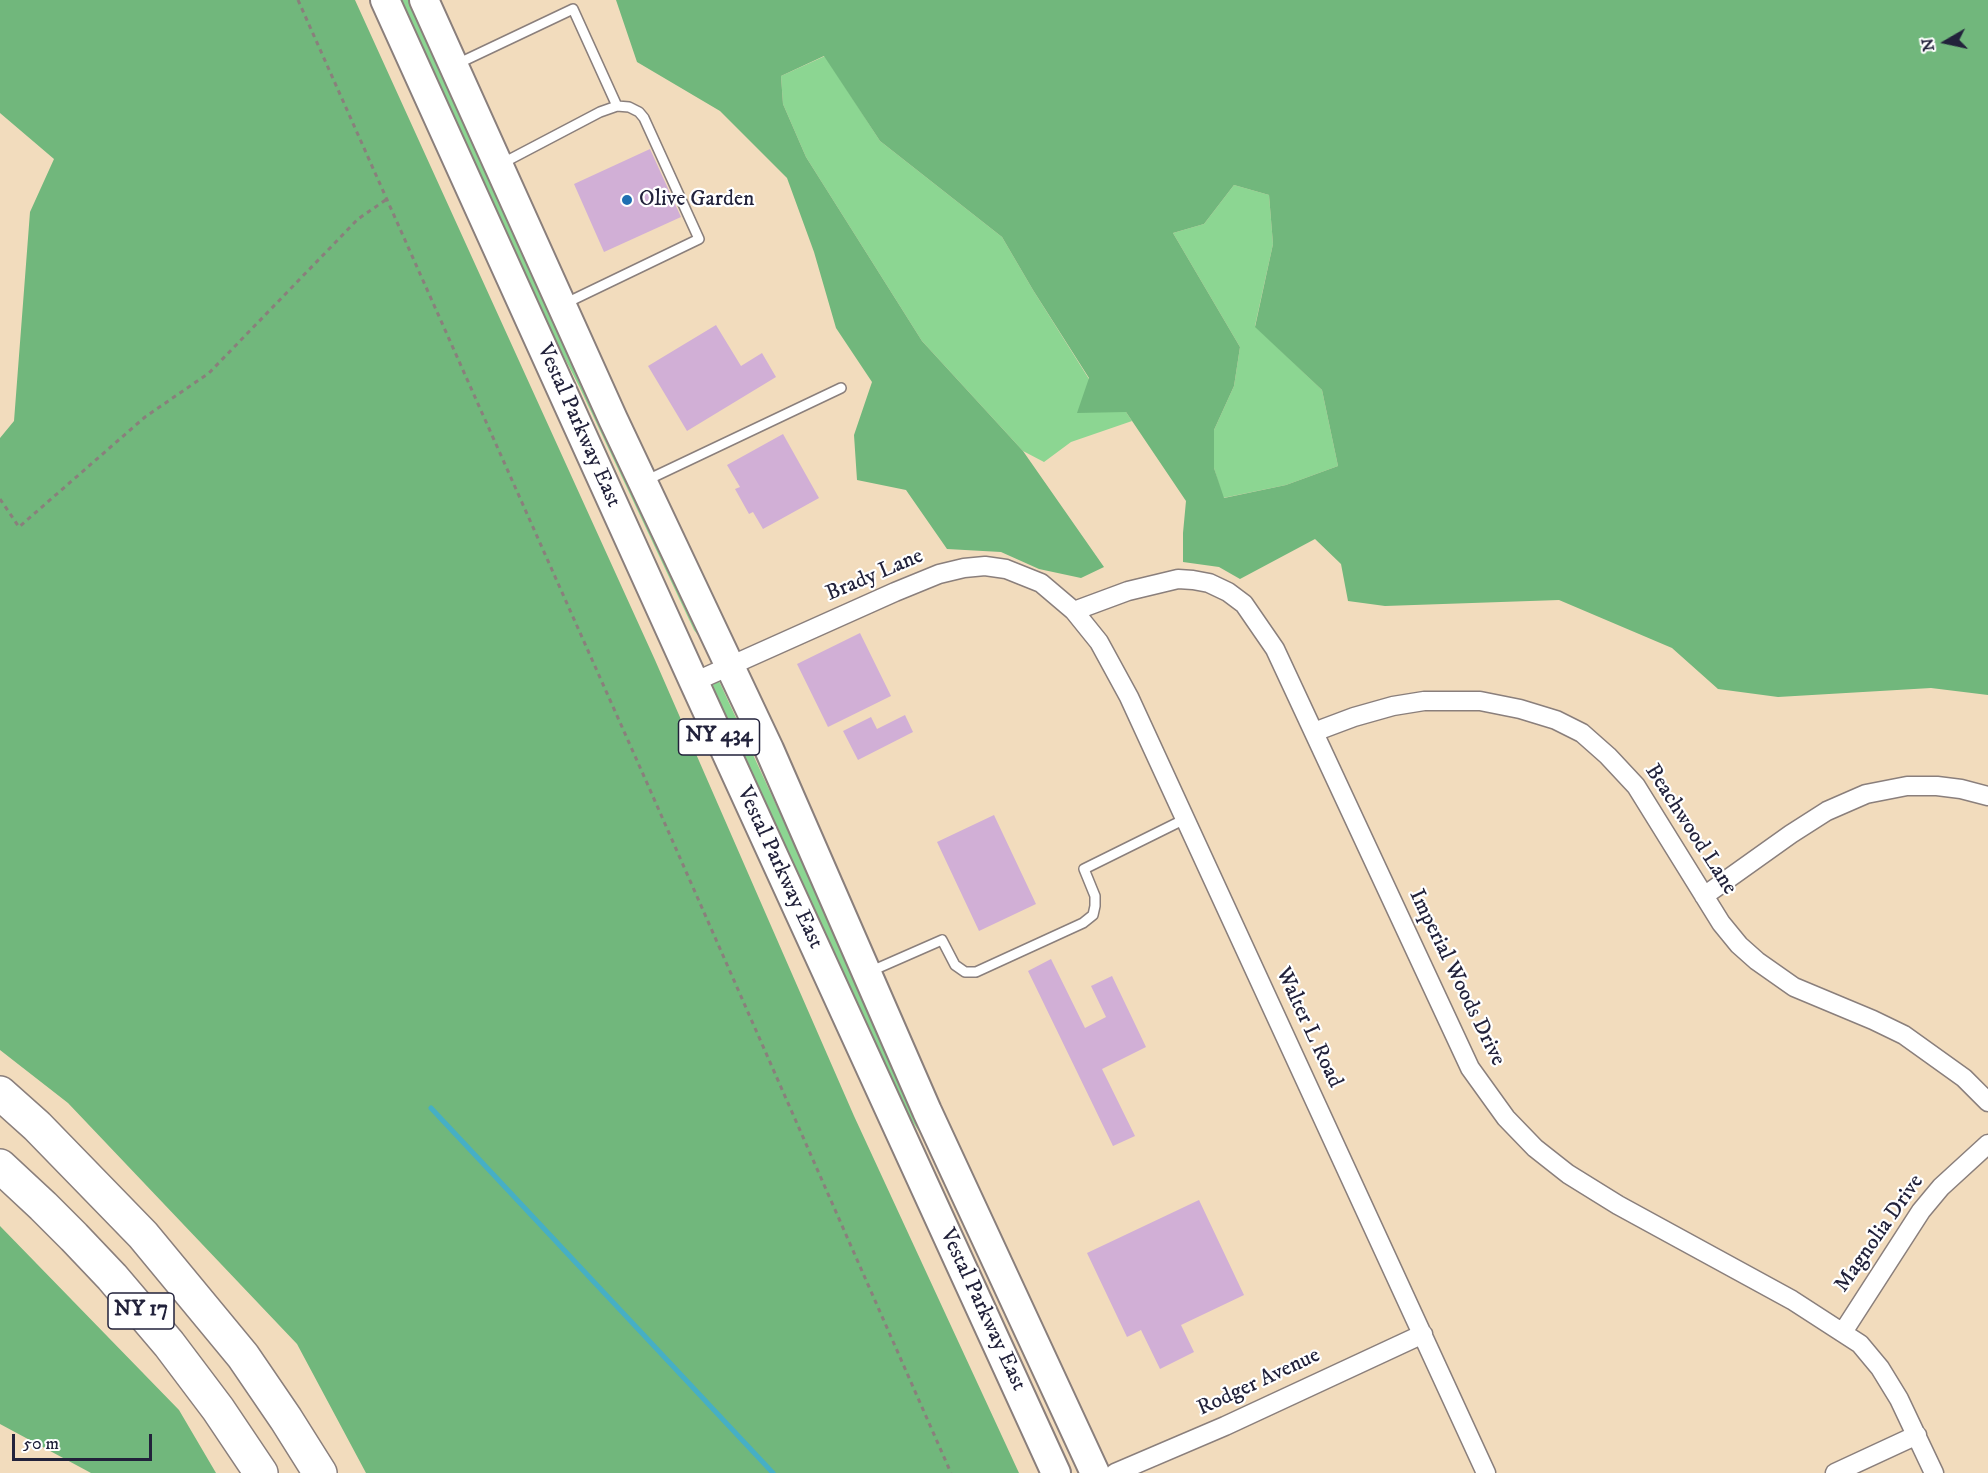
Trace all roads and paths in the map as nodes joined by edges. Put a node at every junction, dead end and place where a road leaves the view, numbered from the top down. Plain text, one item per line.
1 (298, 0) edge
2 (385, 0) edge
3 (428, 3) edge
4 (454, 65) junction
5 (617, 106) junction
6 (499, 165) junction
7 (387, 200) junction
8 (562, 305) junction
9 (841, 388) dead end
10 (643, 482) junction
11 (0, 499) edge
12 (1074, 611) junction
13 (730, 667) junction
14 (694, 682) junction
15 (1314, 732) junction
16 (1988, 796) edge
17 (1185, 819) junction
18 (1704, 896) junction
19 (866, 972) junction
20 (0, 1093) edge
21 (1988, 1102) edge
22 (1988, 1144) edge
23 (0, 1167) edge
24 (1843, 1332) junction
25 (1423, 1334) junction
26 (1917, 1435) junction
27 (261, 1473) edge
28 (320, 1473) edge
29 (951, 1473) edge
30 (1056, 1473) edge
31 (1095, 1473) edge
32 (1115, 1473) edge
33 (1486, 1473) edge
34 (1835, 1473) edge
35 (1934, 1473) edge

1 - 7 path
2 - 14 main road, Vestal Parkway East / NY 434
3 - 4 main road, Vestal Parkway East / NY 434
4 - 5 lane
4 - 6 main road, Vestal Parkway East / NY 434
5 - 6 lane
5 - 8 lane
6 - 8 main road, Vestal Parkway East / NY 434
7 - 11 path
7 - 29 path
8 - 10 main road, Vestal Parkway East / NY 434
9 - 10 lane
10 - 13 main road, Vestal Parkway East / NY 434
12 - 13 street, Brady Lane
12 - 15 street, Imperial Woods Drive
12 - 17 street, Walter L Road
13 - 14 street, Brady Lane
13 - 19 main road, Vestal Parkway East / NY 434
14 - 30 main road, Vestal Parkway East / NY 434
15 - 18 street, Beachwood Lane
15 - 24 street, Imperial Woods Drive
16 - 18 street
17 - 19 lane
17 - 25 street, Walter L Road
18 - 21 street, Beachwood Lane
19 - 31 main road, Vestal Parkway East / NY 434
20 - 28 highway, NY 17
22 - 24 street, Magnolia Drive
23 - 27 highway, NY 17
24 - 26 street, Imperial Woods Drive
25 - 32 street, Rodger Avenue
25 - 33 street, Walter L Road
26 - 34 street
26 - 35 street, Imperial Woods Drive

